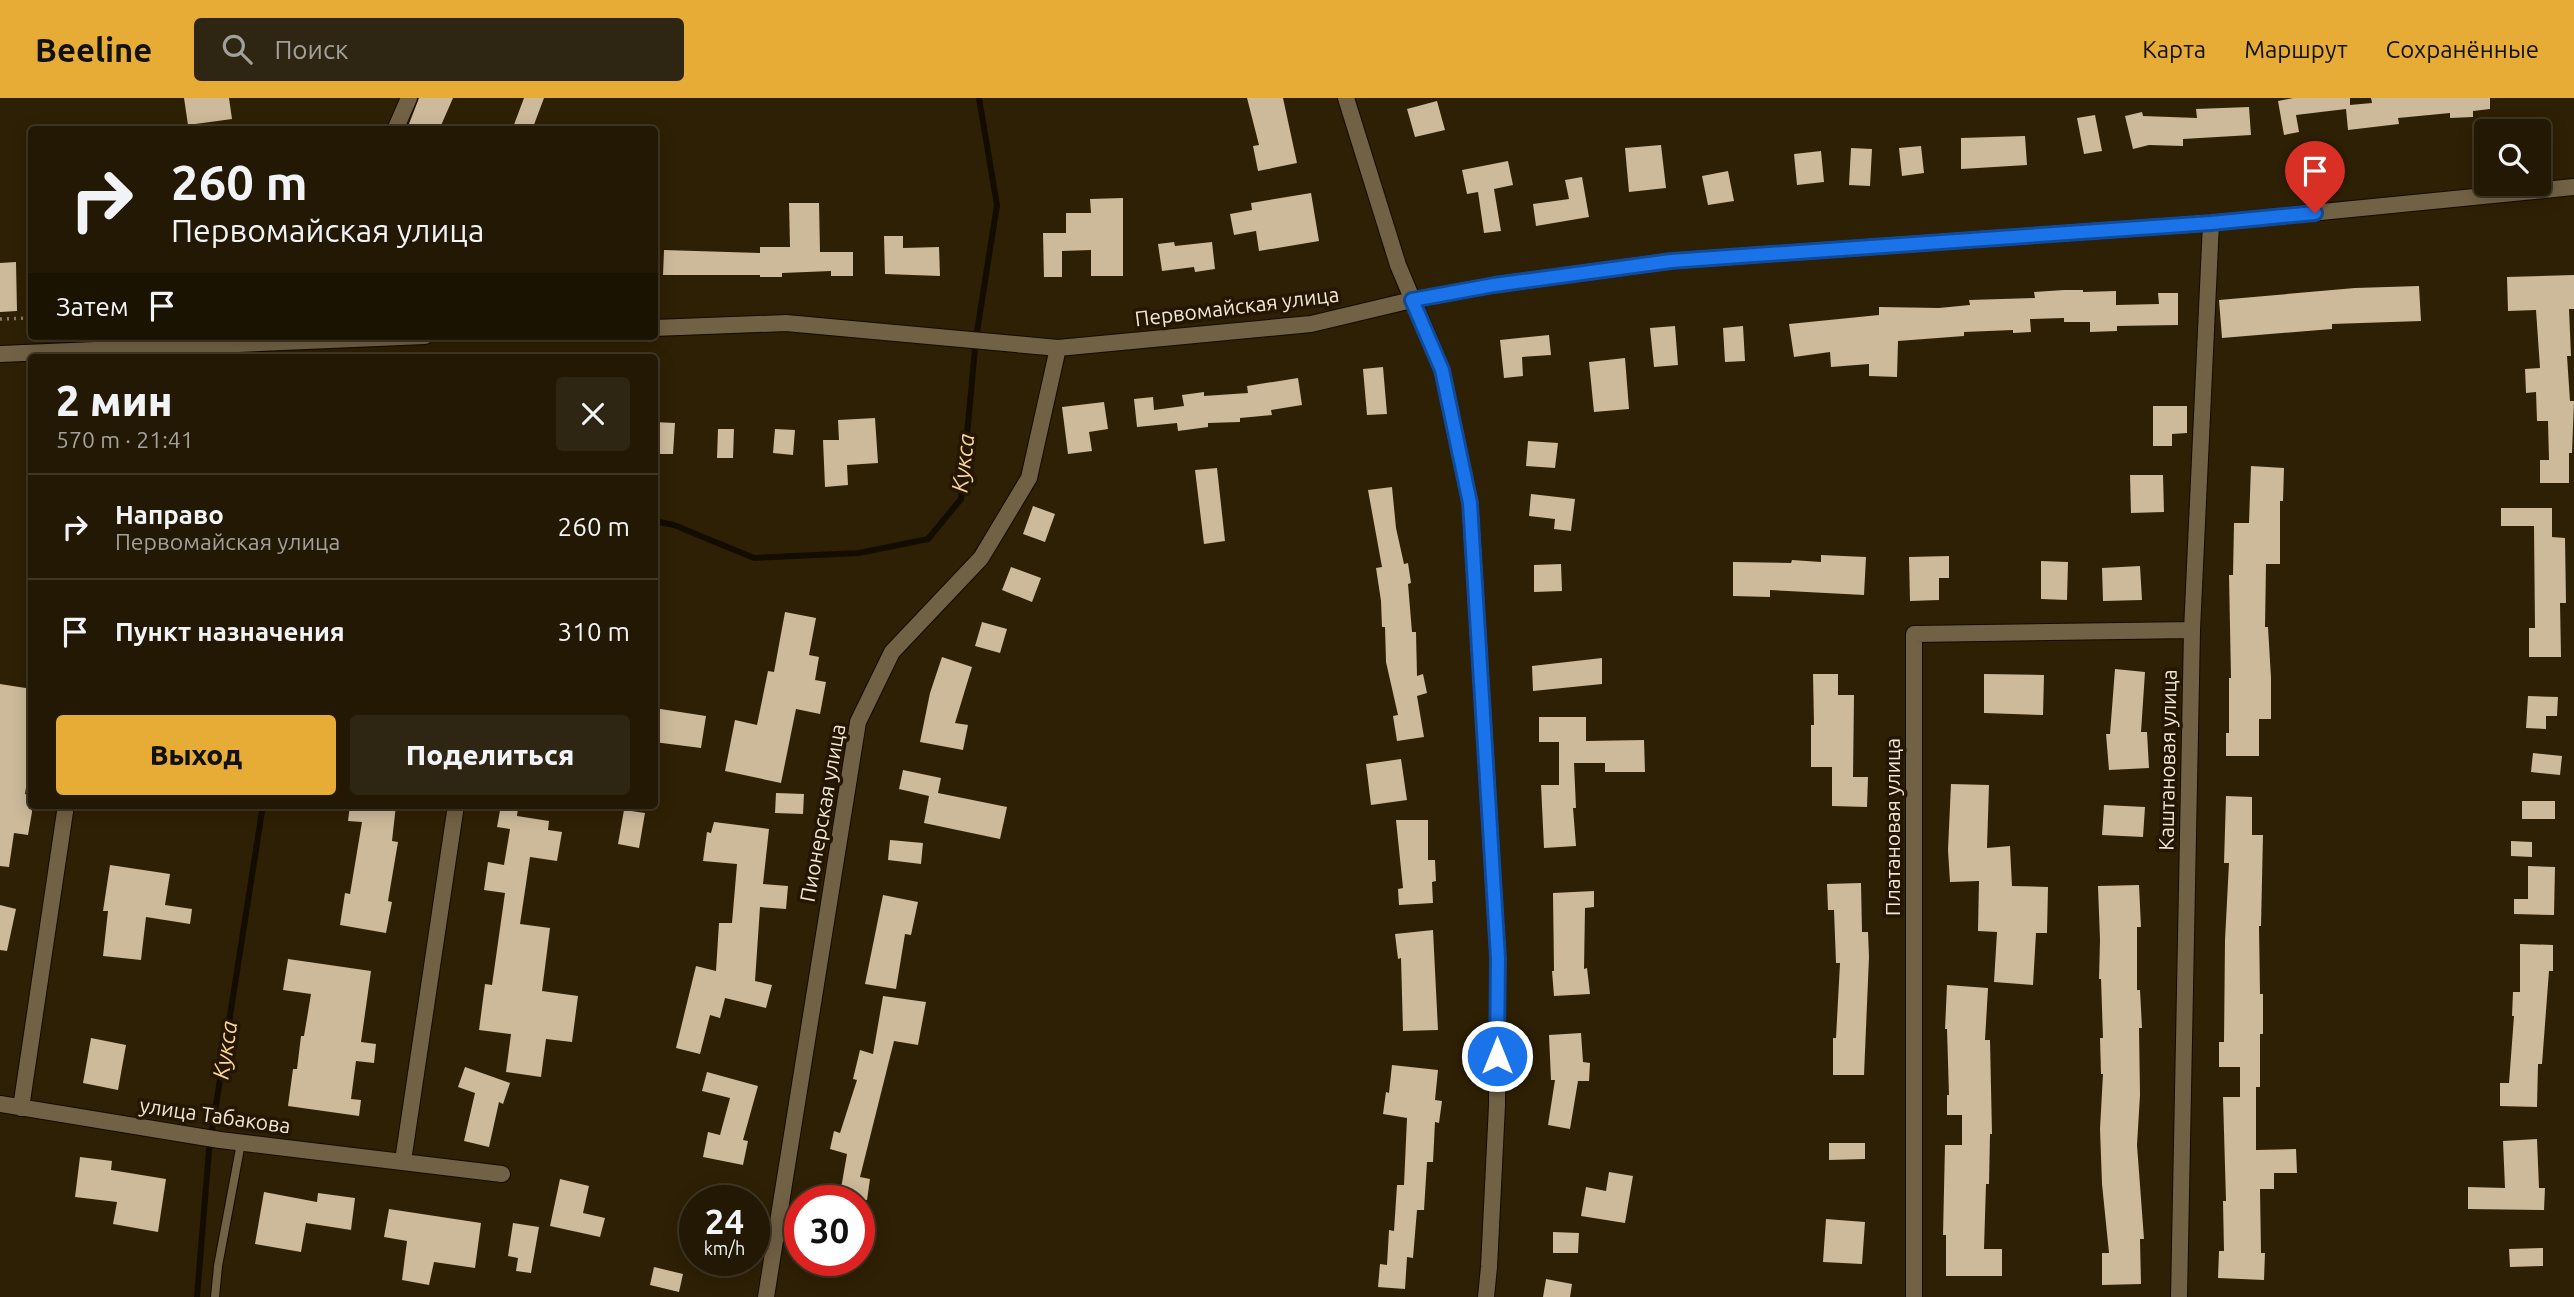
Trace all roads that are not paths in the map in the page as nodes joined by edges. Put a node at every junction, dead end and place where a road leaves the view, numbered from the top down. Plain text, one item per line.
1 (409, 98) edge
2 (1346, 98) edge
3 (397, 126) edge
4 (2574, 187) edge
5 (2211, 223) junction
6 (1412, 300) junction
7 (658, 328) edge
8 (265, 340) edge
9 (1058, 348) junction
10 (0, 354) edge
11 (2192, 629) junction
12 (65, 809) edge
13 (455, 809) edge
14 (0, 1104) edge
15 (21, 1108) junction
16 (241, 1143) junction
17 (403, 1161) junction
18 (502, 1174) dead end
19 (215, 1297) edge
20 (766, 1297) edge
21 (1486, 1297) edge
22 (1914, 1297) edge
23 (2179, 1297) edge

1 - 3 street
2 - 6 street
4 - 5 street, Первомайская улица
5 - 6 street, Первомайская улица
5 - 11 street, Каштановая улица
6 - 9 street, Первомайская улица
6 - 21 street
7 - 9 street, Первомайская улица
8 - 10 street
9 - 20 street, Пионерская улица
11 - 22 street, Платановая улица
11 - 23 street, Каштановая улица
12 - 15 street
13 - 17 street
14 - 15 street, улица Табакова
15 - 16 street, улица Табакова
16 - 17 street, улица Табакова
16 - 19 lane
17 - 18 street, улица Табакова

